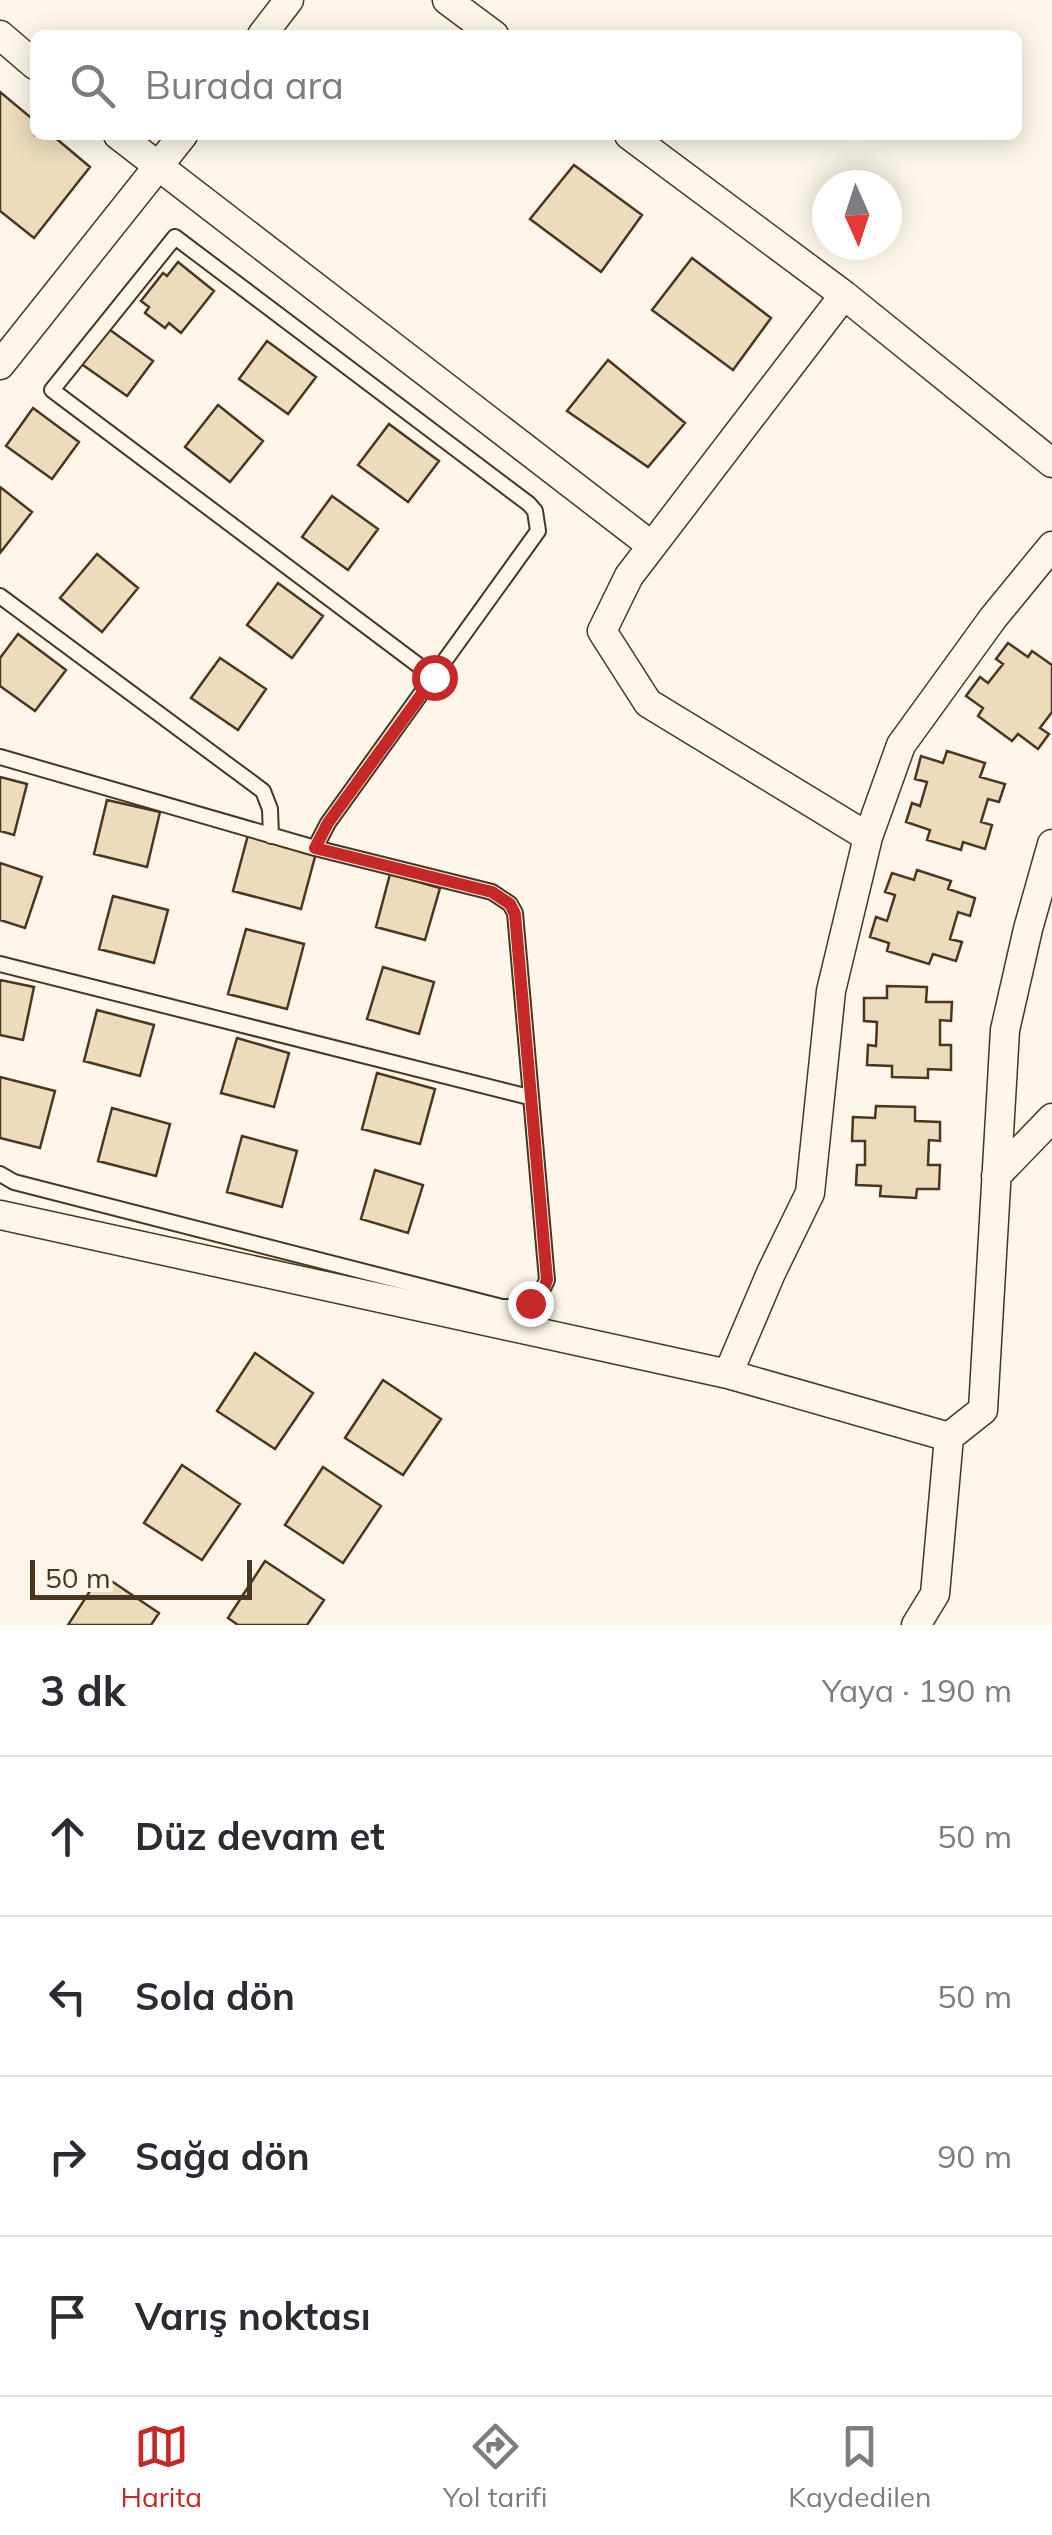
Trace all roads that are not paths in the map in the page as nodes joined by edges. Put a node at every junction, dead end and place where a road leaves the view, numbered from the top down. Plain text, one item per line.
1 (290, 0) edge
2 (447, 0) edge
3 (266, 30) edge
4 (487, 30) edge
5 (0, 35) edge
6 (30, 61) edge
7 (124, 140) edge
8 (178, 140) edge
9 (636, 140) edge
10 (156, 168) junction
11 (844, 295) junction
12 (0, 365) edge
13 (1052, 463) edge
14 (652, 546) junction
15 (1052, 546) edge
16 (0, 596) edge
17 (434, 677) junction
18 (0, 758) edge
19 (271, 836) junction
20 (868, 837) junction
21 (1052, 844) edge
22 (315, 848) junction
23 (0, 964) edge
24 (529, 1097) junction
25 (1052, 1118) edge
26 (0, 1174) edge
27 (996, 1176) junction
28 (0, 1215) edge
29 (728, 1374) junction
30 (949, 1437) junction
31 (916, 1625) edge

1 - 3 street
2 - 4 street
5 - 6 street
7 - 10 street
8 - 10 street
9 - 11 street
10 - 12 street
10 - 14 street
11 - 13 street
11 - 14 street
14 - 20 street
15 - 20 street
16 - 19 lane
17 - 17 lane
17 - 22 lane
18 - 19 lane
19 - 22 lane
20 - 29 street
21 - 27 street
22 - 24 lane
23 - 24 lane
24 - 26 lane
25 - 27 street
27 - 30 street
28 - 29 street
29 - 30 street
30 - 31 street

